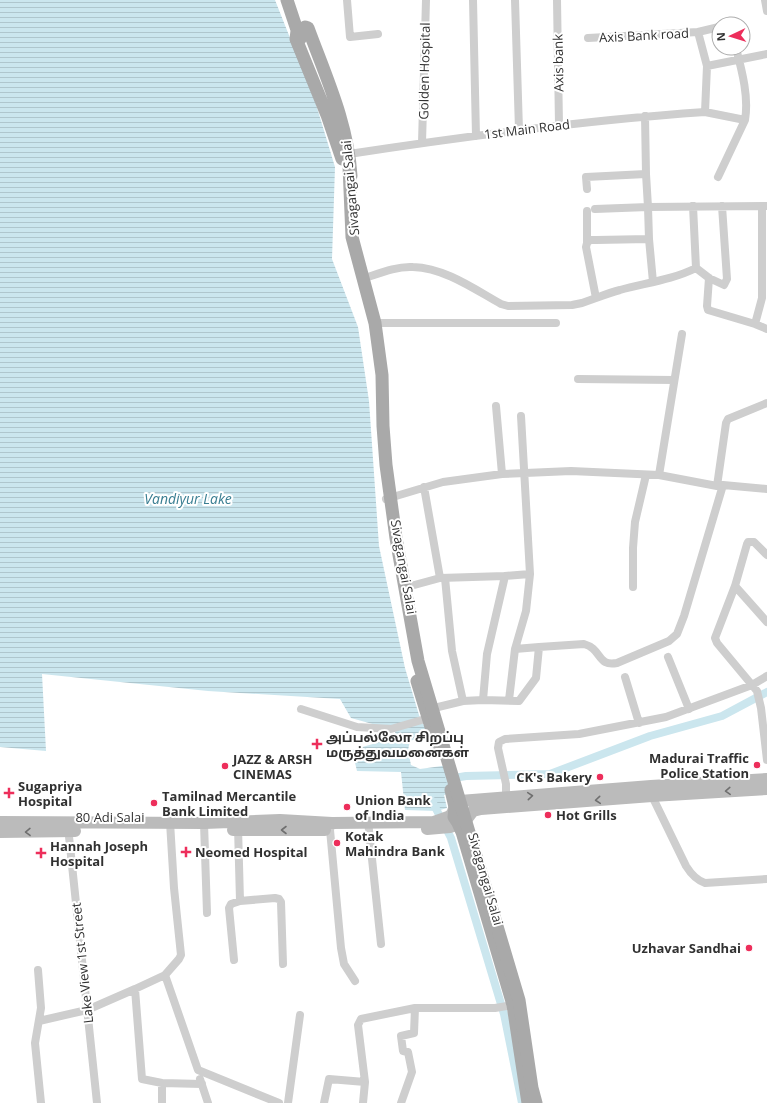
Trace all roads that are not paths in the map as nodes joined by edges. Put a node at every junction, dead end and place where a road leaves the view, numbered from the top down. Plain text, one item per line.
1 (287, 0) edge
2 (296, 0) edge
3 (347, 0) edge
4 (426, 0) edge
5 (473, 0) edge
6 (515, 0) edge
7 (557, 0) edge
8 (765, 0) edge
9 (767, 11) edge
10 (301, 29) junction
11 (711, 29) edge
12 (698, 32) junction
13 (378, 34) dead end
14 (588, 38) dead end
15 (767, 54) edge
16 (738, 56) edge
17 (739, 59) junction
18 (707, 66) junction
19 (705, 112) junction
20 (645, 116) junction
21 (745, 120) junction
22 (559, 125) junction
23 (519, 130) junction
24 (476, 136) junction
25 (422, 142) junction
26 (348, 162) junction
27 (646, 174) junction
28 (718, 177) dead end
29 (587, 189) dead end
30 (693, 206) junction
31 (722, 206) junction
32 (648, 207) junction
33 (765, 207) edge
34 (649, 239) junction
35 (587, 243) junction
36 (696, 268) junction
37 (365, 278) junction
38 (709, 278) junction
39 (653, 282) junction
40 (596, 298) junction
41 (376, 323) junction
42 (556, 323) dead end
43 (755, 324) junction
44 (767, 328) edge
45 (682, 334) dead end
46 (578, 379) dead end
47 (674, 380) junction
48 (767, 403) edge
49 (496, 406) dead end
50 (521, 416) dead end
51 (524, 473) junction
52 (502, 474) junction
53 (646, 475) junction
54 (660, 475) junction
55 (720, 485) junction
56 (424, 487) junction
57 (767, 489) edge
58 (389, 498) junction
59 (767, 555) edge
60 (530, 574) junction
61 (505, 576) junction
62 (443, 578) junction
63 (735, 586) junction
64 (407, 587) junction
65 (633, 587) dead end
66 (767, 622) edge
67 (539, 647) junction
68 (515, 649) junction
69 (668, 657) dead end
70 (767, 676) edge
71 (625, 677) dead end
72 (754, 688) junction
73 (483, 700) junction
74 (509, 700) junction
75 (464, 701) junction
76 (689, 709) junction
77 (301, 710) dead end
78 (433, 714) junction
79 (639, 724) junction
80 (767, 760) edge
81 (767, 779) edge
82 (767, 789) edge
83 (651, 791) junction
84 (506, 798) junction
85 (457, 806) junction
86 (0, 822) edge
87 (368, 825) junction
88 (171, 826) junction
89 (238, 826) junction
90 (331, 826) junction
91 (68, 827) junction
92 (204, 827) junction
93 (0, 832) edge
94 (767, 879) edge
95 (240, 901) junction
96 (207, 913) dead end
97 (381, 944) dead end
98 (234, 960) dead end
99 (283, 964) dead end
100 (38, 970) dead end
101 (165, 974) junction
102 (355, 981) dead end
103 (135, 989) junction
104 (510, 1005) junction
105 (415, 1008) junction
106 (87, 1010) junction
107 (300, 1015) dead end
108 (39, 1021) junction
109 (198, 1070) junction
110 (365, 1082) junction
111 (162, 1083) junction
112 (202, 1084) junction
113 (41, 1103) edge
114 (97, 1103) edge
115 (162, 1103) edge
116 (208, 1103) edge
117 (279, 1103) edge
118 (288, 1103) edge
119 (324, 1103) edge
120 (363, 1103) edge
121 (401, 1103) edge
122 (528, 1103) edge
123 (532, 1103) edge
124 (537, 1103) edge

1 - 10 main road, Sivagangai Salai
2 - 10 main road, Sivagangai Salai
3 - 13 street
4 - 25 street, Golden Hospital
5 - 24 street
6 - 23 street
7 - 22 street, Axis bank
8 - 9 street
10 - 26 main road, Sivagangai Salai
10 - 58 main road, Sivagangai Salai
11 - 12 street
12 - 14 street, Axis Bank road
12 - 18 street, Axis Bank road
15 - 17 street
16 - 17 street
17 - 18 street
17 - 21 street
18 - 19 street, Axis Bank road
19 - 20 street, 1st Main Road
19 - 21 street, 1st Main Road
20 - 22 street, 1st Main Road
20 - 27 street
21 - 28 street
22 - 23 street, 1st Main Road
23 - 24 street, 1st Main Road
24 - 25 street, 1st Main Road
25 - 26 street, 1st Main Road
26 - 37 main road, Sivagangai Salai
26 - 123 main road, bridge
26 - 124 main road, bridge
27 - 29 street
27 - 32 street
30 - 31 street
30 - 32 street
30 - 36 street
31 - 33 street
31 - 38 street
32 - 34 street
32 - 35 street
33 - 43 street
34 - 35 street
34 - 39 street
35 - 40 street
36 - 38 street
36 - 39 street
37 - 40 street
37 - 41 main road, Sivagangai Salai
38 - 43 street
39 - 40 street
41 - 42 street
41 - 58 main road, Sivagangai Salai
43 - 44 street
45 - 47 street
46 - 47 street
47 - 54 street
48 - 55 street
49 - 52 street
50 - 51 street
51 - 52 street
51 - 53 street
51 - 60 street
52 - 56 street
53 - 54 street
53 - 65 street
54 - 55 street
55 - 57 street
55 - 67 street
56 - 58 street
56 - 62 street
58 - 64 main road, Sivagangai Salai
58 - 78 main road, Sivagangai Salai
59 - 63 street
60 - 61 street
60 - 68 street
61 - 62 street
61 - 73 street
62 - 64 street
62 - 75 street
63 - 66 street
63 - 72 street
64 - 78 main road, Sivagangai Salai
67 - 68 street
67 - 74 street
68 - 74 street
69 - 76 street
70 - 72 street
71 - 79 street
72 - 76 street
72 - 80 street
73 - 74 street
73 - 75 street
75 - 78 street
76 - 79 street
77 - 78 street
78 - 85 main road, Sivagangai Salai
79 - 84 street
81 - 83 main road, 80 Adi Salai
82 -> 83 main road, 80 Adi Salai
84 -> 83 main road, 80 Adi Salai
83 -> 85 main road, 80 Adi Salai
83 - 94 street
84 - 85 main road, 80 Adi Salai
85 - 87 main road, 80 Adi Salai
85 - 104 main road, Sivagangai Salai
85 - 124 main road, Sivagangai Salai
86 - 91 main road, 80 Adi Salai
87 - 90 main road, 80 Adi Salai
87 - 97 street
88 - 91 main road, 80 Adi Salai
88 - 92 main road, 80 Adi Salai
88 - 101 street
89 - 90 main road, 80 Adi Salai
89 - 92 main road, 80 Adi Salai
89 - 95 street
90 - 102 street
91 -> 93 main road, 80 Adi Salai
91 - 106 street, Lake View 1st Street
92 - 96 street
95 - 98 street
95 - 99 street
100 - 108 street
101 - 103 street
101 - 109 street
103 - 106 street
103 - 111 street
104 - 105 street
104 - 122 main road, Sivagangai Salai
105 - 110 street
105 - 121 street
106 - 108 street
106 - 114 street, Lake View 1st Street
107 - 118 street
108 - 113 street
109 - 112 street
109 - 117 street
110 - 119 street
110 - 120 street
111 - 112 street
111 - 115 street
112 - 116 street

